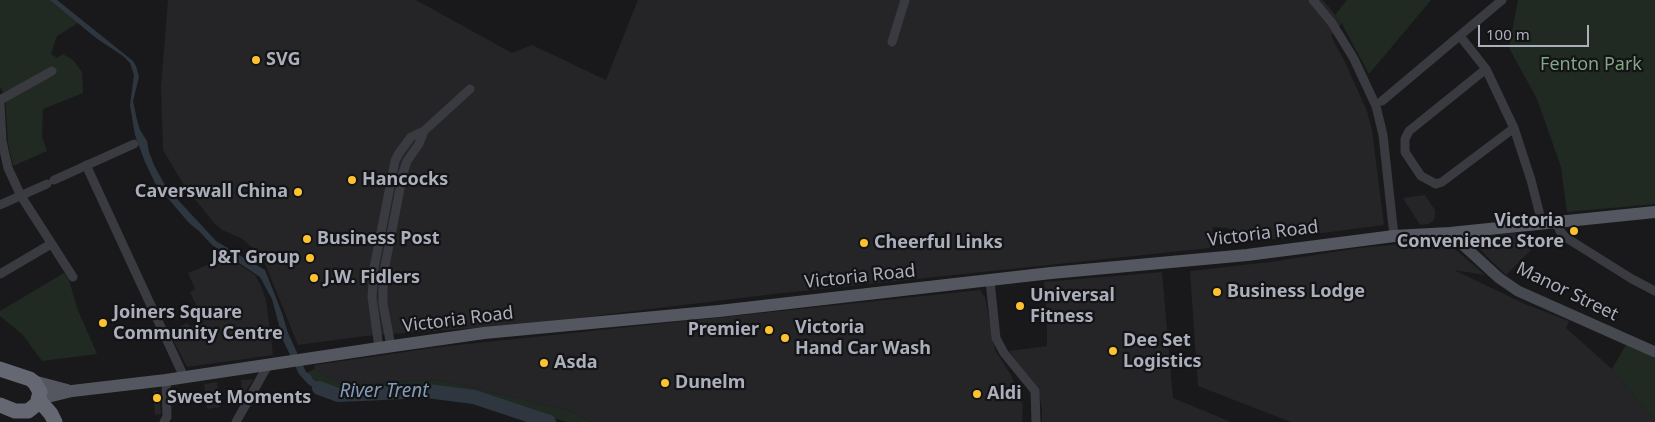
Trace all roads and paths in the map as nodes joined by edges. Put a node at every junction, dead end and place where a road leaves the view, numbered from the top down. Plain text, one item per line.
1 (905, 0) edge
2 (1313, 0) edge
3 (1502, 0) edge
4 (1460, 36) junction
5 (892, 42) dead end
6 (1486, 69) junction
7 (52, 71) dead end
8 (470, 89) dead end
9 (0, 100) edge
10 (1382, 101) dead end
11 (0, 104) edge
12 (1514, 128) junction
13 (1, 142) edge
14 (134, 144) dead end
15 (86, 165) junction
16 (21, 196) junction
17 (0, 205) edge
18 (1655, 212) edge
19 (1556, 221) junction
20 (1542, 222) junction
21 (1450, 233) junction
22 (1394, 236) junction
23 (51, 244) junction
24 (0, 274) edge
25 (74, 277) dead end
26 (990, 281) junction
27 (1655, 291) edge
28 (385, 347) junction
29 (1655, 352) edge
30 (268, 365) junction
31 (0, 370) edge
32 (184, 377) junction
33 (166, 380) junction
34 (33, 381) junction
35 (66, 392) junction
36 (39, 399) junction
37 (0, 405) edge
38 (28, 411) junction
39 (52, 419) edge
40 (164, 422) edge
41 (236, 422) edge
42 (1036, 422) edge

1 - 5 street
2 - 22 street
3 - 4 street
4 - 6 street
4 - 10 street
6 - 12 street
6 - 12 street
7 - 9 street
8 - 28 street
11 - 13 street
12 - 20 street
13 - 16 street
14 - 15 street
15 - 16 street
15 - 32 street
16 - 17 street
16 - 23 street
18 - 19 main road, Victoria Road
19 - 20 main road, Victoria Road
19 - 27 street
20 - 21 main road, Victoria Road
21 - 22 main road, Victoria Road
21 - 29 street, Manor Street
22 - 26 main road, Victoria Road
23 - 24 street
23 - 25 street
26 - 28 main road, Victoria Road
26 - 42 street
28 - 30 main road, Victoria Road
30 - 32 main road, Victoria Road
30 - 41 street
31 - 34 highway
32 - 33 main road, Victoria Road
33 - 35 main road, Victoria Road
33 - 40 street
34 - 35 main road, Victoria Road
34 - 36 highway
35 - 36 main road, Victoria Road
35 - 39 main road
36 - 38 highway
36 - 39 highway
37 - 38 highway
38 - 39 highway

